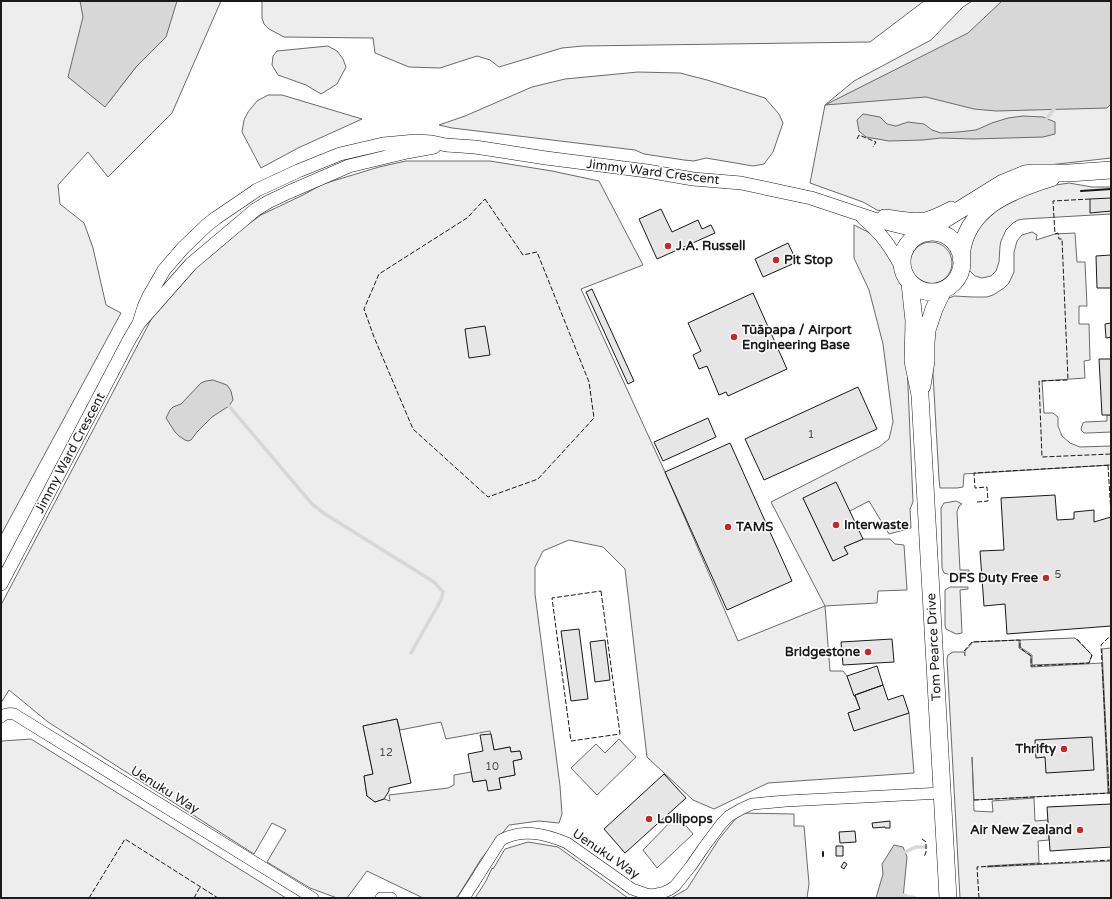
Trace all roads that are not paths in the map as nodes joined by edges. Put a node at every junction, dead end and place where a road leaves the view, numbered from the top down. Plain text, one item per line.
1 (446, 145) junction
2 (1111, 170) edge
3 (1068, 173) junction
4 (1003, 182) junction
5 (858, 214) junction
6 (926, 233) junction
7 (961, 258) junction
8 (906, 276) junction
9 (943, 290) junction
10 (139, 323) junction
11 (920, 395) junction
12 (1, 584) edge
13 (1, 717) edge
14 (942, 793) junction
15 (313, 898) edge
16 (381, 898) edge
17 (391, 898) edge
18 (464, 898) edge
19 (948, 898) edge

1 - 5 street, Jimmy Ward Crescent
1 - 10 street, Jimmy Ward Crescent
1 - 10 street, Jimmy Ward Crescent
2 - 3 main road
3 - 4 main road
3 - 7 main road
4 - 5 street
4 - 6 main road
5 - 6 street, Jimmy Ward Crescent
5 - 8 street, Jimmy Ward Crescent
6 - 7 main road
6 - 8 main road
7 - 9 main road
8 - 9 main road
8 - 11 main road, Tom Pearce Drive
9 - 11 main road, Tom Pearce Drive
10 - 12 street, Jimmy Ward Crescent
11 - 14 main road, Tom Pearce Drive
13 - 15 street, Uenuku Way
14 - 18 street, Uenuku Way
14 - 19 main road, Tom Pearce Drive
16 - 17 street

